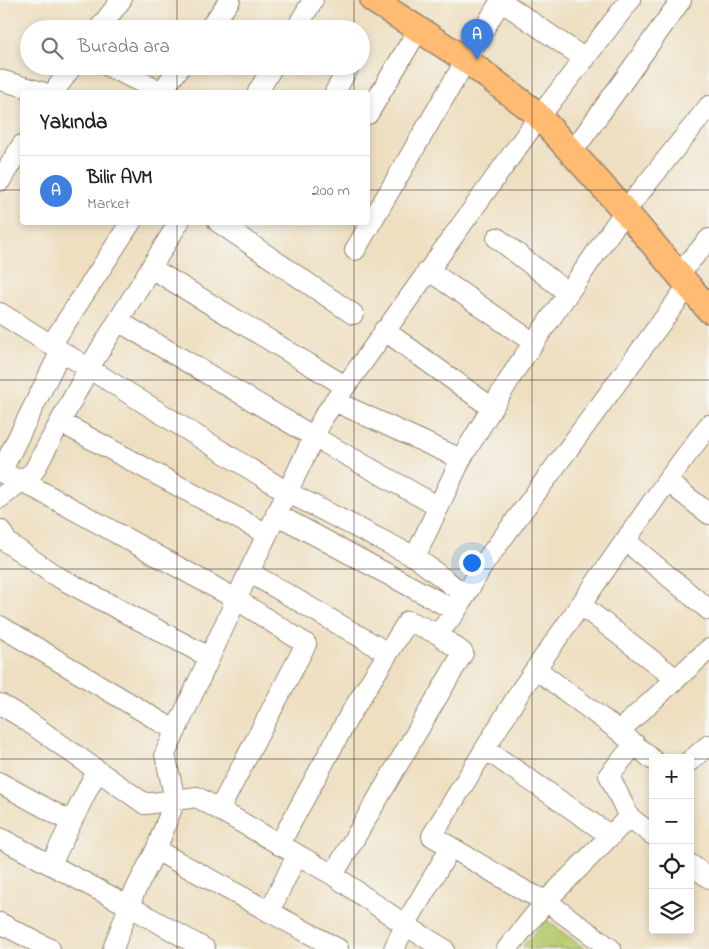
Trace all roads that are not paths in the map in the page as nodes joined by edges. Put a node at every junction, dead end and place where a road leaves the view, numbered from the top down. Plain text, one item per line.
1 (121, 0) edge
2 (230, 0) edge
3 (313, 0) edge
4 (501, 0) edge
5 (630, 0) edge
6 (681, 0) edge
7 (389, 5) edge
8 (107, 20) edge
9 (215, 20) edge
10 (301, 20) edge
11 (418, 30) junction
12 (585, 59) junction
13 (466, 60) junction
14 (66, 75) edge
15 (126, 75) edge
16 (174, 75) edge
17 (268, 75) edge
18 (344, 75) edge
19 (0, 80) edge
20 (35, 90) edge
21 (55, 90) edge
22 (157, 90) edge
23 (163, 90) edge
24 (259, 90) edge
25 (336, 90) edge
26 (709, 106) edge
27 (370, 111) edge
28 (539, 117) junction
29 (20, 147) edge
30 (571, 154) junction
31 (0, 181) edge
32 (625, 210) junction
33 (370, 224) edge
34 (130, 225) edge
35 (177, 225) edge
36 (222, 225) edge
37 (370, 225) edge
38 (497, 238) dead end
39 (709, 239) edge
40 (355, 250) dead end
41 (151, 268) junction
42 (428, 270) junction
43 (683, 280) junction
44 (568, 294) junction
45 (709, 310) edge
46 (0, 313) edge
47 (353, 314) dead end
48 (118, 321) junction
49 (384, 330) junction
50 (534, 343) junction
51 (56, 348) junction
52 (89, 368) junction
53 (339, 394) junction
54 (492, 408) junction
55 (60, 422) junction
56 (709, 425) edge
57 (314, 437) junction
58 (461, 459) junction
59 (0, 472) edge
60 (22, 481) junction
61 (667, 481) junction
62 (287, 492) junction
63 (0, 498) edge
64 (439, 507) junction
65 (276, 514) junction
66 (709, 514) edge
67 (0, 530) edge
68 (267, 534) junction
69 (626, 541) junction
70 (415, 557) junction
71 (248, 572) junction
72 (236, 599) junction
73 (461, 603) junction
74 (581, 605) junction
75 (709, 610) edge
76 (0, 626) edge
77 (438, 634) junction
78 (709, 649) edge
79 (388, 653) junction
80 (209, 657) junction
81 (536, 669) junction
82 (676, 679) junction
83 (0, 704) edge
84 (176, 730) junction
85 (619, 731) junction
86 (635, 744) junction
87 (485, 749) junction
88 (649, 756) edge
89 (97, 770) junction
90 (0, 783) edge
91 (175, 800) junction
92 (218, 810) junction
93 (629, 817) junction
94 (72, 822) junction
95 (649, 832) edge
96 (611, 836) junction
97 (0, 838) edge
98 (279, 845) junction
99 (451, 847) junction
100 (156, 850) junction
101 (297, 854) junction
102 (51, 864) junction
103 (694, 867) edge
104 (332, 875) junction
105 (709, 878) edge
106 (546, 902) junction
107 (129, 906) junction
108 (269, 912) junction
109 (0, 923) edge
110 (405, 926) junction
111 (50, 949) edge
112 (113, 949) edge
113 (205, 949) edge
114 (338, 949) edge
115 (394, 949) edge
116 (444, 949) edge
117 (507, 949) edge
118 (612, 949) edge

1 - 8 street
2 - 9 street
3 - 10 street
4 - 12 street
4 - 13 street
5 - 12 street
6 - 30 street
7 - 11 main road
11 - 13 main road
11 - 27 street
12 - 28 street
13 - 28 main road
13 - 33 street
14 - 21 street
15 - 22 street
16 - 23 street
17 - 24 street
18 - 25 street
19 - 20 street
26 - 32 street
28 - 30 main road
28 - 42 street
29 - 31 street
30 - 32 main road
32 - 43 main road
32 - 44 street
34 - 51 street
35 - 41 street
36 - 47 street
37 - 40 street
38 - 44 street
39 - 43 street
41 - 48 street
41 - 53 street
42 - 49 street
42 - 50 street
43 - 45 main road
43 - 73 street
44 - 50 street
46 - 51 street
48 - 52 street
48 - 57 street
49 - 53 street
49 - 54 street
50 - 54 street
51 - 52 street
51 - 59 street
52 - 55 street
52 - 62 street
53 - 57 street
53 - 58 street
54 - 58 street
55 - 60 street
55 - 68 street
56 - 61 street
57 - 62 street
57 - 64 street
58 - 64 street
59 - 60 street
60 - 63 street
60 - 72 street
61 - 66 street
61 - 69 street
62 - 65 street
62 - 70 street
64 - 70 street
65 - 68 street
65 - 73 street
67 - 80 street
68 - 71 street
69 - 74 street
69 - 75 street
70 - 73 street
71 - 72 street
71 - 79 street
72 - 80 street
72 - 92 street
73 - 77 street
74 - 81 street
74 - 82 street
76 - 84 street
77 - 79 street
77 - 104 street
78 - 82 street
79 - 98 street
80 - 84 street
81 - 85 street
81 - 87 street
82 - 85 street
83 - 89 street
84 - 91 street
85 - 86 street
86 - 88 street
86 - 93 street
87 - 96 street
87 - 99 street
89 - 91 street
89 - 94 street
90 - 94 street
91 - 92 street
91 - 100 street
92 - 98 street
93 - 95 street
93 - 96 street
94 - 102 street
96 - 106 street
97 - 102 street
98 - 101 street
99 - 106 street
99 - 110 street
100 - 107 street
100 - 108 street
101 - 104 street
101 - 108 street
102 - 107 street
103 - 105 street
104 - 110 street
106 - 117 street
106 - 118 street
107 - 112 street
107 - 113 street
108 - 114 street
109 - 111 street
110 - 115 street
110 - 116 street

